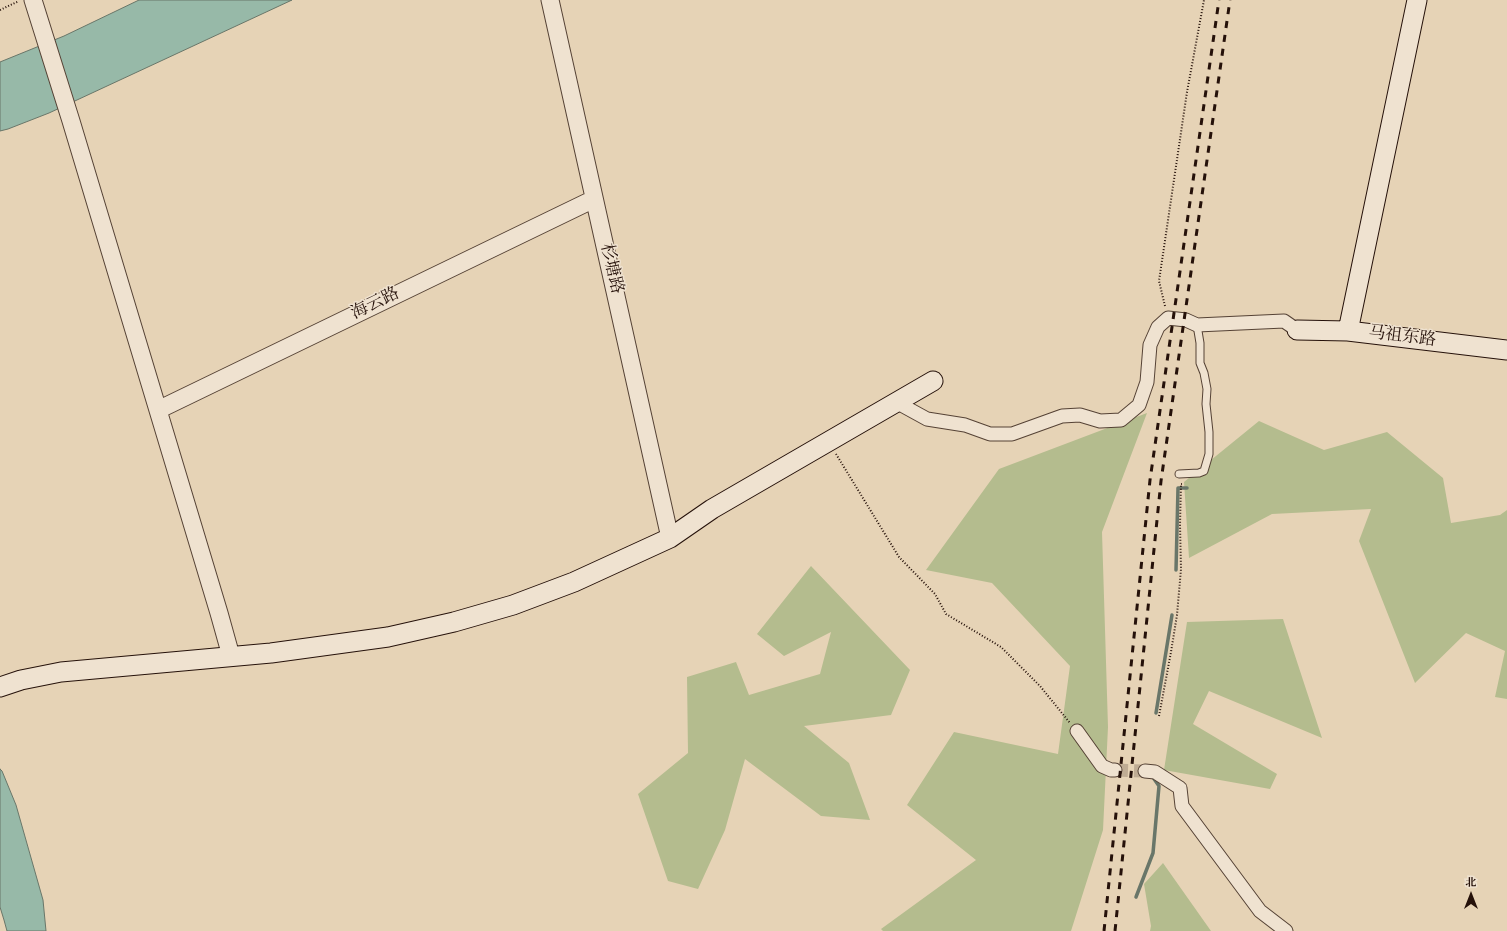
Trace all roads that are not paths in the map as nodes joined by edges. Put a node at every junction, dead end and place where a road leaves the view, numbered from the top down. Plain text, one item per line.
1 (34, 0) edge
2 (550, 0) edge
3 (1417, 0) edge
4 (594, 199) junction
5 (1197, 326) junction
6 (1297, 330) joint
7 (1348, 332) junction
8 (1507, 350) edge
9 (933, 381) dead end
10 (896, 402) junction
11 (158, 410) junction
12 (1179, 474) dead end
13 (670, 538) junction
14 (231, 656) junction
15 (0, 686) edge
16 (1077, 731) road end
17 (1115, 770) tunnel mouth
18 (1145, 771) tunnel mouth
19 (1286, 931) edge

1 - 11 street
2 - 4 street, 杉塘路
3 - 7 main road
4 - 11 street, 海云路
4 - 13 street, 杉塘路
5 - 6 street
5 - 10 street
5 - 12 lane
6 - 7 main road, 马祖东路
7 - 8 main road, 马祖东路
9 - 10 main road
10 - 13 main road
11 - 14 street
13 - 14 main road
14 - 15 main road
16 - 17 street
18 - 19 street

